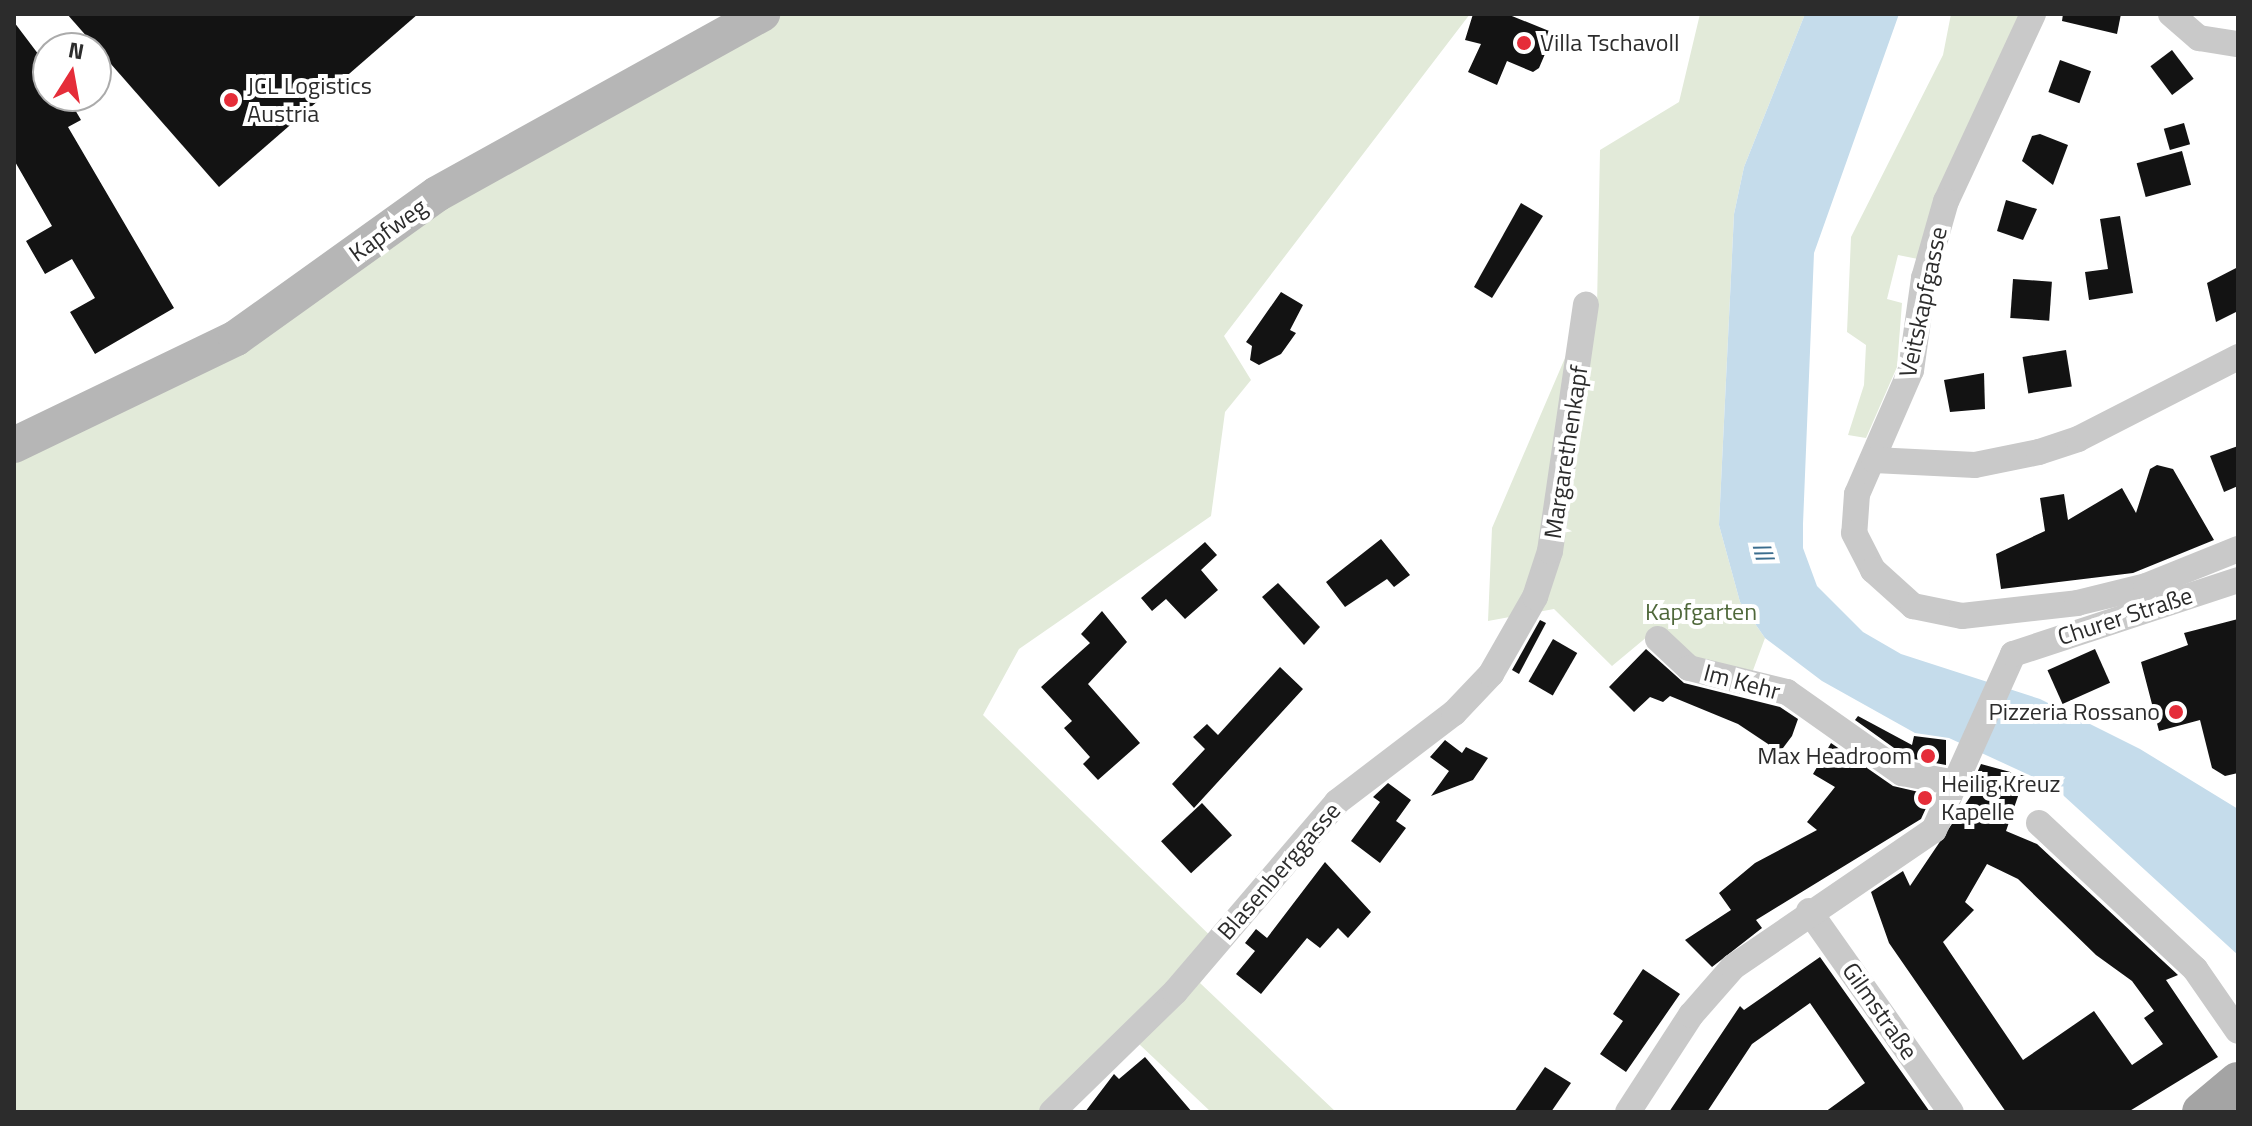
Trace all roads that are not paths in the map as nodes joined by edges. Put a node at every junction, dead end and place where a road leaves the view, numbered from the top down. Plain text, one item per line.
1 (762, 14) edge
2 (2033, 14) edge
3 (2171, 14) edge
4 (2238, 44) edge
5 (1586, 305) dead end
6 (2238, 357) edge
7 (14, 445) edge
8 (1874, 460) junction
9 (2238, 549) edge
10 (2238, 580) edge
11 (1535, 597) joint
12 (1658, 639) dead end
13 (1956, 783) junction
14 (2039, 823) dead end
15 (1809, 911) junction
16 (2238, 1031) edge
17 (2238, 1082) edge
18 (1052, 1112) edge
19 (1628, 1112) edge
20 (1951, 1112) edge
21 (2202, 1112) edge

1 - 7 street, Kapfweg
2 - 8 street, Veitskapfgasse
3 - 4 street
5 - 11 street, Margarethenkapf
6 - 8 street
8 - 9 street, Veitskapfgasse
10 - 13 street, Churer Straße
11 - 18 street, Blasenberggasse
12 - 13 street, Im Kehr
13 - 15 street
14 - 16 street
15 - 19 street
15 - 20 street, Gilmstraße
17 - 21 main road

